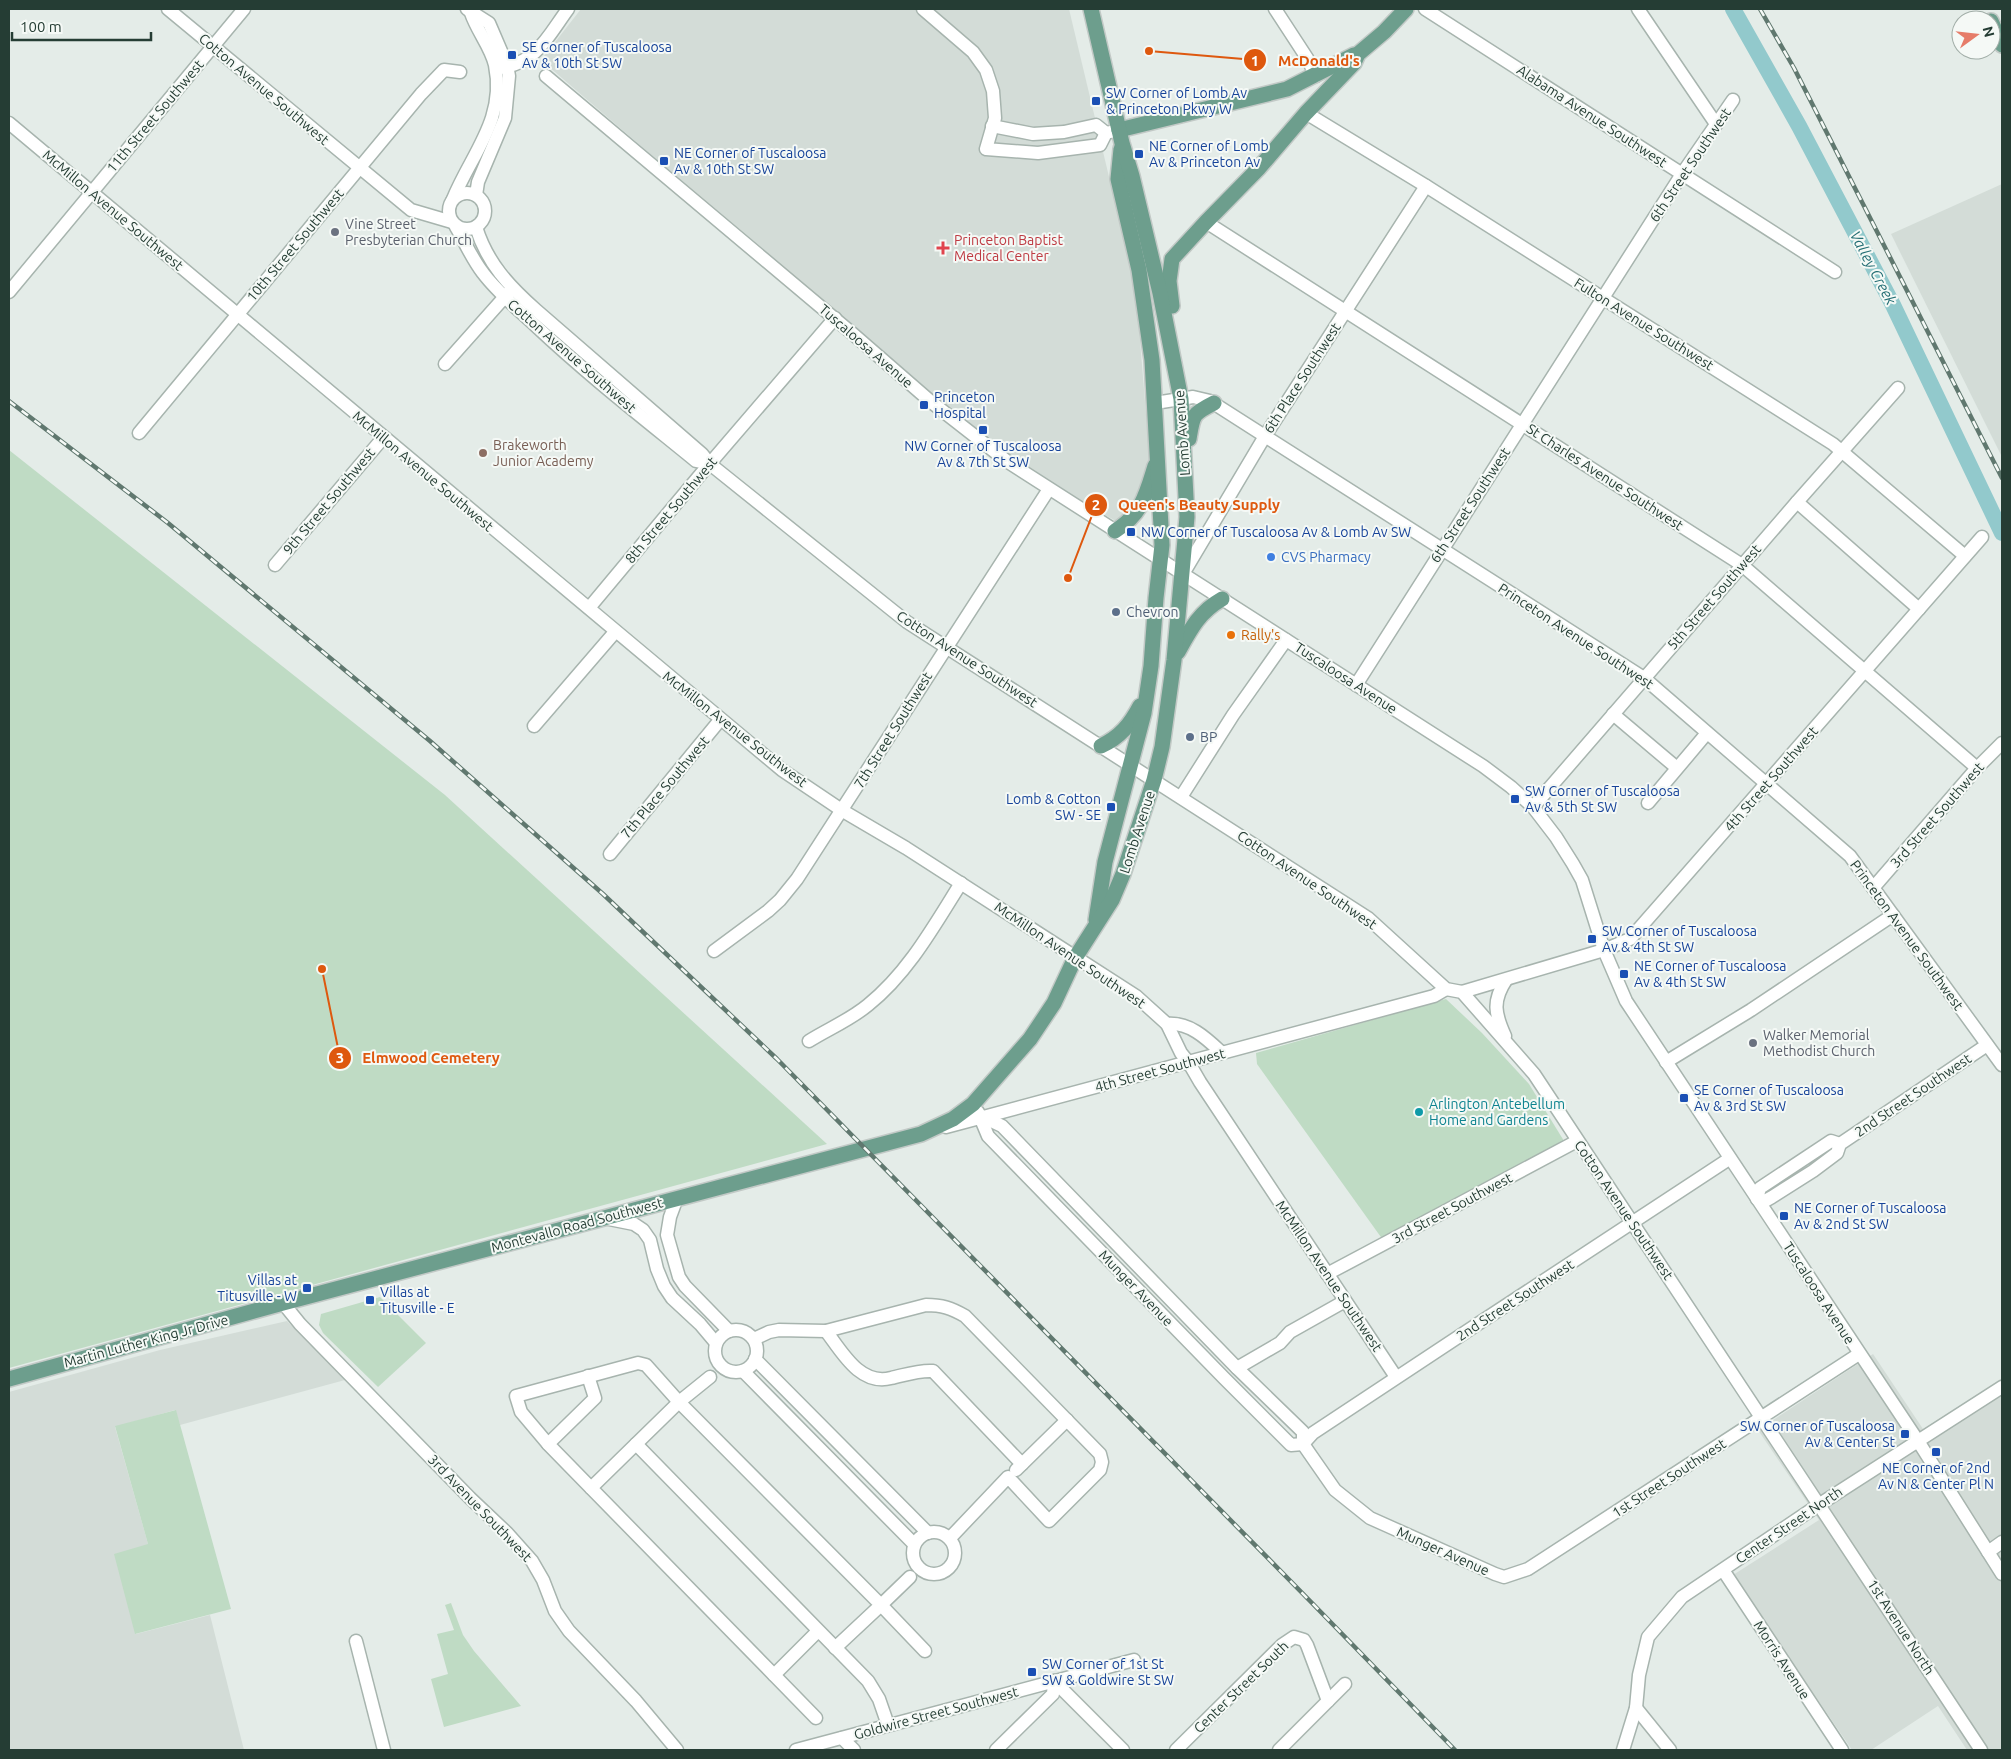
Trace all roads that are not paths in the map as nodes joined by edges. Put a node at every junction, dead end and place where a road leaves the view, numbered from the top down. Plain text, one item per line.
1 (168, 9) edge
2 (244, 9) edge
3 (568, 9) edge
4 (923, 9) edge
5 (1091, 9) edge
6 (1275, 9) edge
7 (1406, 9) edge
8 (1426, 9) edge
9 (1638, 9) edge
10 (469, 11) edge
11 (213, 46) junction
12 (1358, 54) junction
13 (501, 68) junction
14 (460, 72) dead end
15 (546, 76) dead end
16 (1316, 76) junction
17 (1733, 100) dead end
18 (1306, 113) junction
19 (9, 123) edge
20 (1716, 124) junction
21 (992, 126) junction
22 (1047, 133) junction
23 (1116, 135) junction
24 (1046, 152) junction
25 (360, 168) junction
26 (1682, 174) junction
27 (1426, 186) junction
28 (92, 192) junction
29 (476, 195) junction
30 (452, 201) junction
31 (407, 206) junction
32 (1206, 222) junction
33 (454, 224) junction
34 (476, 227) junction
35 (1835, 272) dead end
36 (9, 292) edge
37 (508, 292) junction
38 (1603, 299) junction
39 (1344, 311) junction
40 (237, 314) junction
41 (835, 318) junction
42 (1174, 360) junction
43 (445, 364) dead end
44 (1898, 388) dead end
45 (1181, 399) junction
46 (1155, 403) junction
47 (1214, 403) junction
48 (1522, 424) junction
49 (139, 433) dead end
50 (1264, 436) junction
51 (383, 438) junction
52 (1841, 451) junction
53 (1158, 457) junction
54 (710, 464) junction
55 (1185, 470) junction
56 (1049, 489) junction
57 (1797, 502) junction
58 (1115, 531) junction
59 (1982, 537) dead end
60 (1442, 549) junction
61 (1965, 556) junction
62 (1162, 560) junction
63 (276, 565) dead end
64 (1742, 565) junction
65 (1183, 574) junction
66 (1222, 599) junction
67 (589, 608) junction
68 (1919, 609) junction
69 (615, 632) junction
70 (1286, 640) junction
71 (946, 647) junction
72 (1174, 660) junction
73 (1865, 671) junction
74 (1644, 678) junction
75 (1356, 685) junction
76 (1146, 694) junction
77 (1613, 714) junction
78 (720, 720) junction
79 (534, 726) dead end
80 (1707, 733) junction
81 (2002, 743) edge
82 (1101, 746) junction
83 (1131, 765) junction
84 (1677, 768) junction
85 (1977, 768) junction
86 (1154, 780) junction
87 (1766, 785) junction
88 (1181, 797) junction
89 (1648, 802) dead end
90 (1533, 807) junction
91 (843, 811) junction
92 (610, 854) dead end
93 (961, 883) junction
94 (1873, 888) junction
95 (1893, 915) junction
96 (1095, 924) junction
97 (1604, 950) junction
98 (714, 951) dead end
99 (1076, 958) junction
100 (1506, 980) junction
101 (1446, 989) junction
102 (1462, 992) junction
103 (1167, 1024) junction
104 (809, 1042) dead end
105 (1987, 1045) junction
106 (1510, 1048) junction
107 (1222, 1053) junction
108 (1666, 1062) junction
109 (1189, 1063) junction
110 (2002, 1065) edge
111 (977, 1110) junction
112 (1577, 1141) junction
113 (872, 1148) joint
114 (1729, 1159) junction
115 (677, 1198) junction
116 (1757, 1199) junction
117 (604, 1218) junction
118 (1094, 1220) junction
119 (1632, 1222) junction
120 (1083, 1233) junction
121 (1327, 1274) junction
122 (1345, 1301) junction
123 (282, 1303) junction
124 (1199, 1329) junction
125 (729, 1331) junction
126 (826, 1331) junction
127 (754, 1339) junction
128 (716, 1342) junction
129 (1188, 1342) junction
130 (1859, 1354) junction
131 (755, 1359) junction
132 (716, 1360) junction
133 (1237, 1368) junction
134 (725, 1369) junction
135 (743, 1371) junction
136 (588, 1376) junction
137 (710, 1376) junction
138 (1396, 1377) junction
139 (9, 1379) edge
140 (2002, 1387) edge
141 (679, 1402) junction
142 (1762, 1417) junction
143 (1067, 1420) junction
144 (1918, 1441) junction
145 (548, 1444) junction
146 (636, 1444) junction
147 (1303, 1444) junction
148 (1022, 1464) junction
149 (1008, 1477) junction
150 (591, 1488) junction
151 (1820, 1504) junction
152 (928, 1533) junction
153 (950, 1538) junction
154 (2002, 1542) edge
155 (914, 1544) junction
156 (1988, 1552) junction
157 (920, 1568) junction
158 (1528, 1570) joint
159 (1723, 1570) junction
160 (2002, 1574) edge
161 (881, 1605) junction
162 (818, 1631) junction
163 (356, 1641) dead end
164 (835, 1648) junction
165 (925, 1651) dead end
166 (1134, 1660) dead end
167 (774, 1675) junction
168 (1054, 1682) junction
169 (1345, 1684) dead end
170 (1328, 1701) junction
171 (1636, 1708) junction
172 (816, 1718) dead end
173 (888, 1726) junction
174 (842, 1738) junction
175 (1838, 1749) edge
176 (384, 1750) edge
177 (677, 1750) edge
178 (796, 1750) edge
179 (854, 1750) edge
180 (996, 1750) edge
181 (1123, 1750) edge
182 (1176, 1750) edge
183 (1279, 1750) edge
184 (1623, 1750) edge
185 (1670, 1750) edge
186 (1981, 1750) edge

1 - 11 street, Cotton Avenue Southwest
2 - 11 street, 11th Street Southwest
3 - 13 street
4 - 21 street
5 - 23 main road, Lomb Avenue
6 - 16 street
7 - 12 main road
8 - 26 street, Alabama Avenue Southwest
9 - 20 street
10 - 13 street
11 - 25 street, Cotton Avenue Southwest
11 - 28 street, 11th Street Southwest
12 - 16 main road
12 - 18 main road
13 - 29 street
13 - 30 street
14 - 25 street, 10th Street Southwest
15 - 41 street, Tuscaloosa Avenue
16 - 23 main road
17 - 20 street, 6th Street Southwest
18 - 27 street, Fulton Avenue Southwest
18 - 32 main road
19 - 28 street, McMillon Avenue Southwest
20 - 26 street, 6th Street Southwest
21 - 22 street
21 - 24 street
22 - 23 street
22 - 24 street
23 - 24 street
23 - 42 main road, Lomb Avenue
23 - 46 main road, Lomb Avenue
25 - 31 street, Cotton Avenue Southwest
25 - 40 street, 10th Street Southwest
26 - 35 street, Alabama Avenue Southwest
26 - 38 street, 6th Street Southwest
27 - 38 street, Fulton Avenue Southwest
27 - 39 street, 6th Place Southwest
28 - 36 street, 11th Street Southwest
28 - 40 street, McMillon Avenue Southwest
29 - 30 street
29 - 34 street
30 - 31 street
30 - 33 street
31 - 33 street, Cotton Avenue Southwest
32 - 39 street, St Charles Avenue Southwest
32 - 42 main road
33 - 34 street
33 - 37 street, Cotton Avenue Southwest
34 - 37 street, Cotton Avenue Southwest
37 - 43 street
37 - 54 street, Cotton Avenue Southwest
38 - 48 street, 6th Street Southwest
38 - 52 street, Fulton Avenue Southwest
39 - 48 street, St Charles Avenue Southwest
39 - 50 street, 6th Place Southwest
40 - 49 street, 10th Street Southwest
40 - 51 street, McMillon Avenue Southwest
41 - 54 street, 8th Street Southwest
41 - 56 street, Tuscaloosa Avenue
42 - 45 main road, Lomb Avenue
44 - 52 street, 5th Street Southwest
45 - 46 street, Princeton Avenue Southwest
45 - 47 street, Princeton Avenue Southwest
45 - 55 main road, Lomb Avenue
46 - 53 main road, Lomb Avenue
47 - 50 street, Princeton Avenue Southwest
47 - 55 main road
48 - 60 street, 6th Street Southwest
48 - 64 street, St Charles Avenue Southwest
50 - 60 street, Princeton Avenue Southwest
50 - 65 street, 6th Place Southwest
51 - 63 street, 9th Street Southwest
51 - 67 street, McMillon Avenue Southwest
52 - 57 street, 5th Street Southwest
52 - 61 street, Fulton Avenue Southwest
53 - 58 main road
53 - 62 main road, Lomb Avenue
54 - 67 street, 8th Street Southwest
54 - 71 street, Cotton Avenue Southwest
55 - 65 main road, Lomb Avenue
56 - 58 street, Tuscaloosa Avenue
56 - 71 street, 7th Street Southwest
57 - 64 street, 5th Street Southwest
57 - 68 street
58 - 62 street, Tuscaloosa Avenue
59 - 61 street
60 - 74 street, Princeton Avenue Southwest
60 - 75 street, 6th Street Southwest
61 - 68 street, 4th Street Southwest
62 - 65 street, Tuscaloosa Avenue
62 - 76 main road, Lomb Avenue
64 - 73 street, St Charles Avenue Southwest
64 - 74 street, 5th Street Southwest
65 - 66 street, Tuscaloosa Avenue
65 - 72 main road, Lomb Avenue
66 - 70 street, Tuscaloosa Avenue
66 - 72 main road
67 - 69 street, McMillon Avenue Southwest
68 - 73 street, 4th Street Southwest
69 - 78 street, McMillon Avenue Southwest
69 - 79 street
70 - 75 street, Tuscaloosa Avenue
70 - 88 street
71 - 82 street, Cotton Avenue Southwest
71 - 91 street, 7th Street Southwest
72 - 86 main road, Lomb Avenue
73 - 85 street, St Charles Avenue Southwest
73 - 87 street, 4th Street Southwest
74 - 77 street, 5th Street Southwest
74 - 80 street, Princeton Avenue Southwest
75 - 90 street, Tuscaloosa Avenue
76 - 82 main road
76 - 83 main road, Lomb Avenue
77 - 84 street
77 - 90 street, 5th Street Southwest
78 - 91 street, McMillon Avenue Southwest
78 - 92 street, 7th Place Southwest
80 - 84 street
80 - 87 street, Princeton Avenue Southwest
81 - 85 street, 3rd Street Southwest
82 - 83 street, Cotton Avenue Southwest
83 - 86 street, Cotton Avenue Southwest
83 - 96 main road, Lomb Avenue
84 - 89 street
85 - 94 street, 3rd Street Southwest
86 - 88 street, Cotton Avenue Southwest
86 - 96 main road, Lomb Avenue
87 - 94 street, Princeton Avenue Southwest
87 - 97 street, 4th Street Southwest
88 - 101 street, Cotton Avenue Southwest
90 - 97 street, Tuscaloosa Avenue
91 - 93 street, McMillon Avenue Southwest
91 - 98 street, 7th Street Southwest
93 - 99 street, McMillon Avenue Southwest
93 - 104 street
94 - 95 street, Princeton Avenue Southwest
95 - 105 street, Princeton Avenue Southwest
95 - 108 street
96 - 99 main road, Lomb Avenue
97 - 100 street, 4th Street Southwest
97 - 108 street, Tuscaloosa Avenue
99 - 103 street, McMillon Avenue Southwest
99 - 111 main road, Lomb Avenue
100 - 102 street, 4th Street Southwest
100 - 106 street
101 - 102 street
101 - 107 street, 4th Street Southwest
102 - 106 street, Cotton Avenue Southwest
103 - 107 street
103 - 109 street, McMillon Avenue Southwest
105 - 110 street, Princeton Avenue Southwest
105 - 116 street, 2nd Street Southwest
106 - 112 street, Cotton Avenue Southwest
107 - 109 street, 4th Street Southwest
108 - 114 street, Tuscaloosa Avenue
109 - 111 street, 4th Street Southwest
109 - 121 street, McMillon Avenue Southwest
111 - 113 main road, Lomb Avenue
111 - 118 street, Munger Avenue
111 - 120 street, Munger Avenue
112 - 119 street, Cotton Avenue Southwest
112 - 121 street, 3rd Street Southwest
113 - 115 main road, Montevallo Road Southwest
114 - 116 street, Tuscaloosa Avenue
114 - 119 street, 2nd Street Southwest
115 - 117 main road, Montevallo Road Southwest
115 - 125 street
116 - 130 street, Tuscaloosa Avenue
117 - 123 main road, Montevallo Road Southwest
117 - 128 street
118 - 120 street
118 - 124 street, Munger Avenue
119 - 138 street, 2nd Street Southwest
119 - 142 street, Cotton Avenue Southwest
120 - 129 street, Munger Avenue
121 - 122 street, McMillon Avenue Southwest
122 - 133 street
122 - 138 street, McMillon Avenue Southwest
123 - 139 main road, Martin Luther King Jr Drive
123 - 177 street, 3rd Avenue Southwest
124 - 129 street
124 - 133 street, Munger Avenue
125 - 127 street
125 - 128 street
126 - 127 street
126 - 143 street
126 - 148 street
127 - 131 street
128 - 132 street
129 - 147 street, Munger Avenue
130 - 142 street, 1st Street Southwest
130 - 144 street, Tuscaloosa Avenue
131 - 135 street
131 - 152 street
132 - 134 street
132 - 137 street
133 - 147 street, Munger Avenue
134 - 135 street
134 - 137 street
135 - 155 street
136 - 141 street
136 - 145 street
136 - 145 street
137 - 141 street
138 - 147 street, 2nd Street Southwest
140 - 144 street, Center Street North
141 - 146 street
141 - 161 street
142 - 151 street, Cotton Avenue Southwest
142 - 158 street, 1st Street Southwest
143 - 148 street
143 - 149 street
144 - 151 street, Center Street North
144 - 156 street, Tuscaloosa Avenue
145 - 150 street
146 - 150 street
146 - 162 street
147 - 158 street, Munger Avenue
148 - 149 street
149 - 153 street
150 - 167 street
151 - 159 street, Center Street North
151 - 186 street, 1st Avenue North
152 - 153 street
152 - 155 street
153 - 157 street
154 - 156 street
155 - 157 street
156 - 160 street, Tuscaloosa Avenue
157 - 161 street
159 - 171 street, Center Street North
159 - 175 street, Morris Avenue
161 - 164 street
161 - 165 street
162 - 164 street
162 - 167 street
163 - 176 street
164 - 173 street
166 - 168 street, Goldwire Street Southwest
167 - 172 street
168 - 173 street, Goldwire Street Southwest
168 - 180 street
168 - 181 street
169 - 170 street
170 - 182 street, Center Street South
170 - 183 street
171 - 184 street, Center Street North
171 - 185 street
173 - 174 street, Goldwire Street Southwest
174 - 178 street, Goldwire Street Southwest
174 - 179 street

